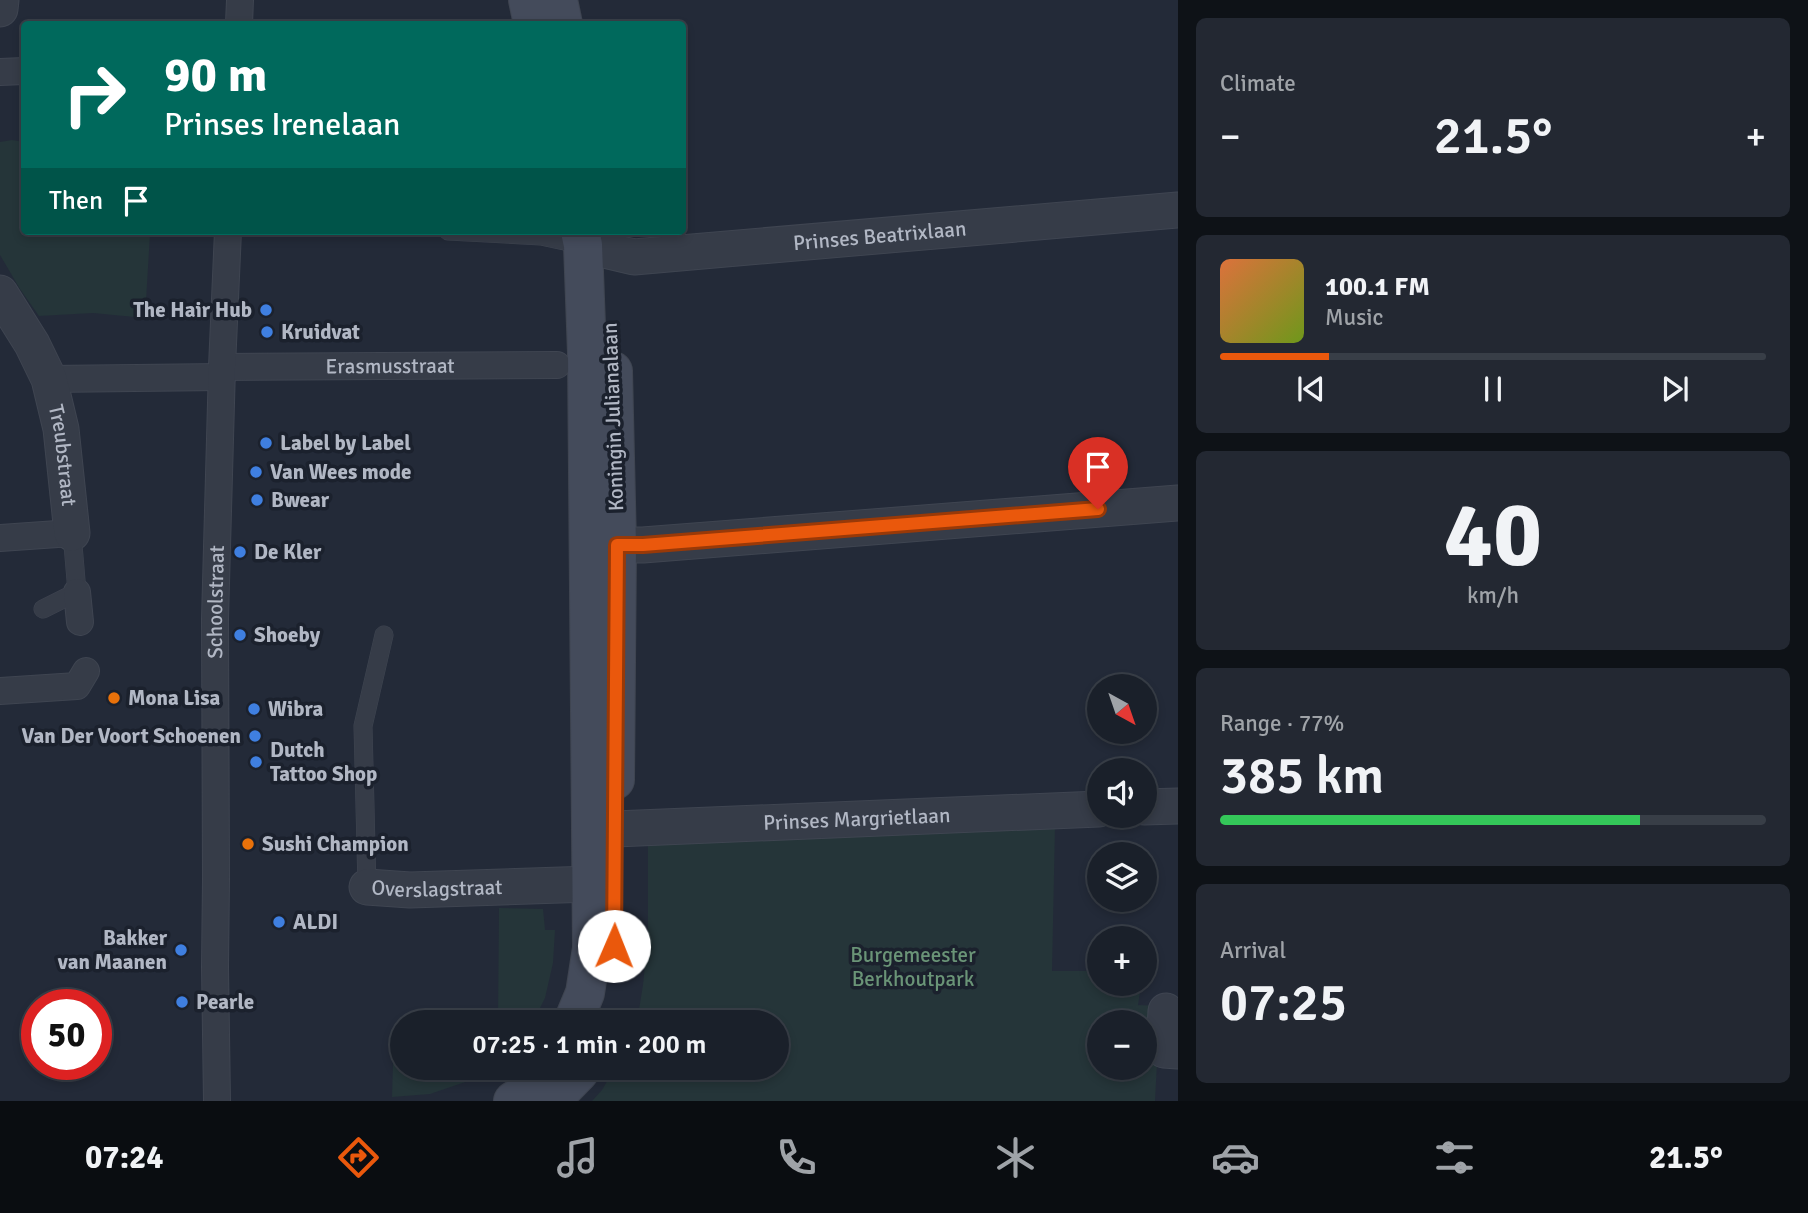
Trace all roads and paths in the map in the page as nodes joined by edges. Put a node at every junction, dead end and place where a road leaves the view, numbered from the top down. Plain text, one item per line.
1 (1, 0) edge
2 (240, 0) edge
3 (528, 0) edge
4 (558, 0) edge
5 (0, 9) edge
6 (239, 21) edge
7 (532, 21) edge
8 (562, 21) edge
9 (21, 71) edge
10 (0, 72) edge
11 (1178, 210) edge
12 (228, 235) edge
13 (522, 235) edge
14 (594, 239) edge
15 (0, 293) edge
16 (557, 365) dead end
17 (222, 372) junction
18 (49, 379) junction
19 (1178, 503) edge
20 (72, 533) junction
21 (0, 538) edge
22 (617, 545) junction
23 (77, 592) junction
24 (43, 609) dead end
25 (80, 622) dead end
26 (384, 635) dead end
27 (86, 671) dead end
28 (0, 691) edge
29 (1178, 806) edge
30 (1157, 807) edge
31 (1087, 809) edge
32 (615, 829) junction
33 (592, 884) junction
34 (367, 887) joint
35 (578, 1010) edge
36 (605, 1010) edge
37 (1166, 1011) dead end
38 (1178, 1051) edge
39 (536, 1080) edge
40 (571, 1080) edge
41 (217, 1101) edge
42 (513, 1101) edge
43 (551, 1101) edge

1 - 5 street
2 - 6 street
3 - 7 main road
4 - 8 main road
9 - 10 street
11 - 14 street, Prinses Beatrixlaan
12 - 17 street, Schoolstraat
13 - 14 lane
14 - 22 main road, Koningin Julianalaan
14 - 33 main road, Koningin Julianalaan
15 - 18 street, Treubstraat
16 - 17 street, Erasmusstraat
17 - 18 street, Erasmusstraat
17 - 41 street, Schoolstraat
18 - 20 street, Treubstraat
19 - 22 street
20 - 21 street
20 - 23 lane, Treubstraat
22 - 32 main road, Koningin Julianalaan
23 - 24 lane
23 - 25 street
26 - 34 lane, Overslagstraat
27 - 28 street
29 - 30 street
31 - 32 street, Prinses Margrietlaan
32 - 36 main road, Koningin Julianalaan
33 - 34 street, Overslagstraat
33 - 35 main road, Koningin Julianalaan
37 - 38 street
39 - 42 main road
40 - 43 main road

